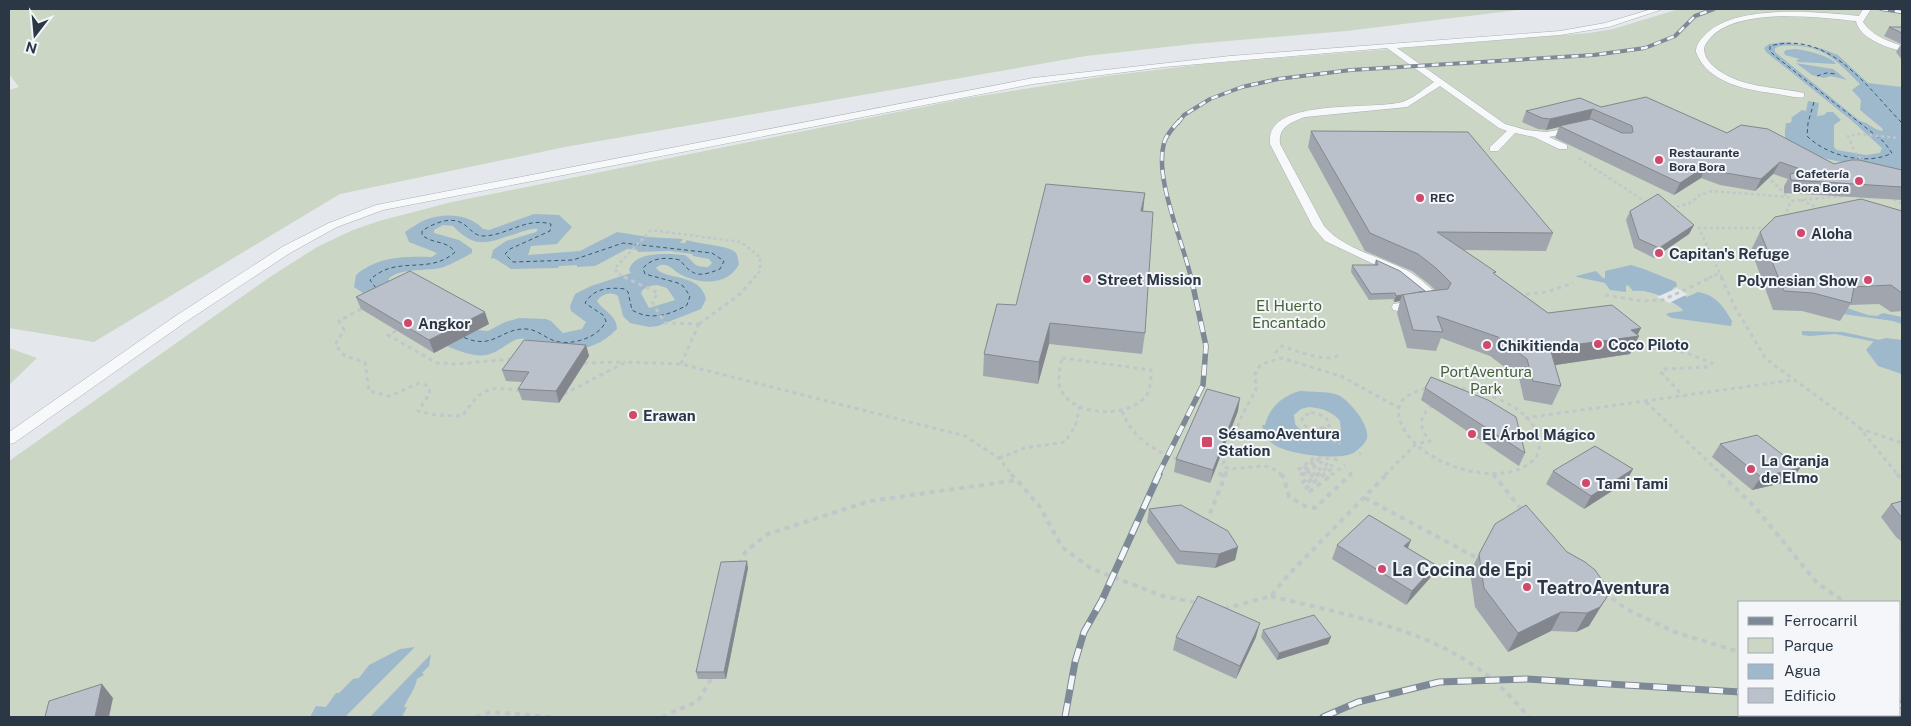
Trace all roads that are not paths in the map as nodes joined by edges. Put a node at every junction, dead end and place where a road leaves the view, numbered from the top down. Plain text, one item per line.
1 (1659, 9) edge
2 (1867, 9) edge
3 (1861, 19) junction
4 (1389, 46) junction
5 (1902, 49) edge
6 (1439, 83) junction
7 (1801, 95) dead end
8 (1588, 125) edge
9 (1513, 130) junction
10 (1535, 134) junction
11 (1562, 147) dead end
12 (1494, 149) dead end
13 (1398, 307) dead end
14 (9, 439) edge

1 - 4 lane
2 - 3 lane
3 - 5 lane
3 - 7 lane
4 - 6 lane
4 - 14 lane
6 - 9 lane
6 - 13 lane
8 - 10 lane
9 - 10 lane
9 - 12 lane
10 - 11 lane

